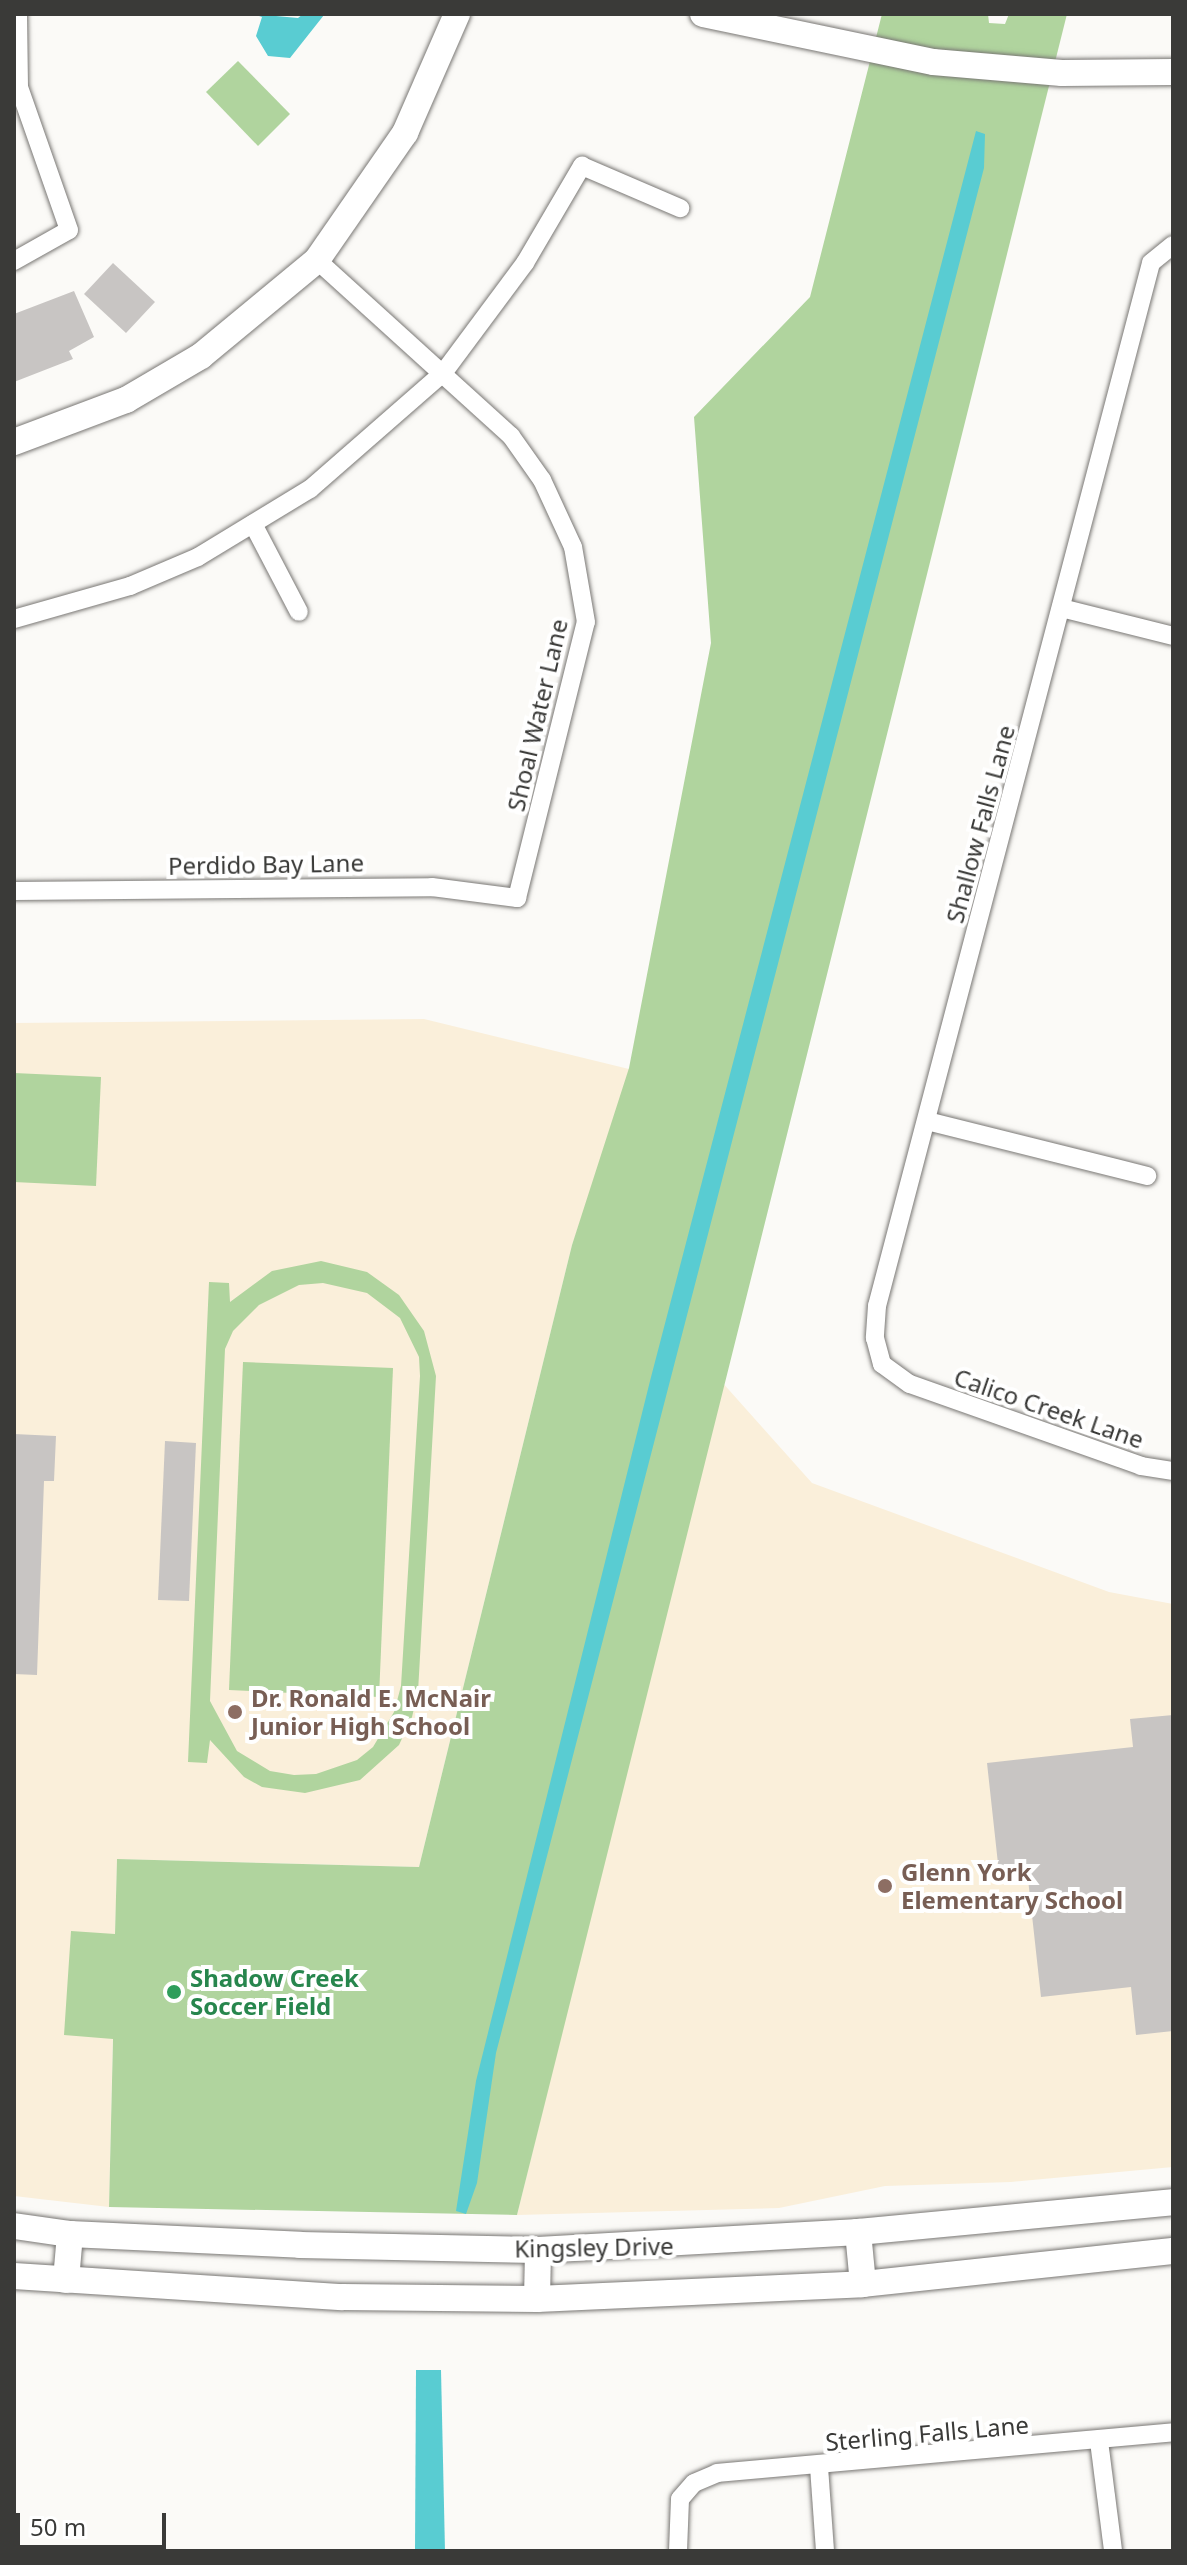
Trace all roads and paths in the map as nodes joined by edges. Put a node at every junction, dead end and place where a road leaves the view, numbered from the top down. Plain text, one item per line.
1 (18, 14) edge
2 (457, 14) edge
3 (703, 14) edge
4 (1173, 72) edge
5 (680, 208) dead end
6 (1173, 245) edge
7 (317, 260) junction
8 (14, 261) edge
9 (444, 372) junction
10 (14, 442) edge
11 (253, 524) junction
12 (1061, 608) junction
13 (299, 612) dead end
14 (14, 619) edge
15 (1173, 636) edge
16 (14, 891) edge
17 (517, 898) joint
18 (927, 1121) junction
19 (1147, 1176) dead end
20 (910, 1384) joint
21 (1173, 1471) edge
22 (1173, 2202) edge
23 (14, 2226) edge
24 (858, 2232) junction
25 (70, 2234) junction
26 (538, 2250) junction
27 (1173, 2251) edge
28 (14, 2276) edge
29 (66, 2280) junction
30 (863, 2284) junction
31 (537, 2299) junction
32 (1173, 2432) edge
33 (1099, 2441) junction
34 (819, 2467) junction
35 (678, 2551) edge
36 (825, 2551) edge
37 (1113, 2551) edge

1 - 8 street
2 - 7 main road
3 - 4 main road
5 - 9 street
6 - 12 street, Shallow Falls Lane
7 - 9 street, Shoal Water Lane
7 - 10 main road
9 - 11 street
9 - 17 street, Shoal Water Lane
11 - 13 street
11 - 14 street
12 - 15 street
12 - 18 street, Shallow Falls Lane
16 - 17 street, Perdido Bay Lane
18 - 19 street
18 - 20 street, Shallow Falls Lane
20 - 21 street, Calico Creek Lane
22 - 24 main road, Kingsley Drive
23 - 25 main road, Kingsley Drive
24 - 26 main road, Kingsley Drive
24 - 30 main road
25 - 26 main road, Kingsley Drive
25 - 29 main road
26 - 31 main road
27 - 30 main road, Kingsley Drive
28 - 29 main road, Kingsley Drive
29 - 31 main road, Kingsley Drive
30 - 31 main road, Kingsley Drive
32 - 33 street, Sterling Falls Lane
33 - 34 street, Sterling Falls Lane
33 - 37 street
34 - 35 street, Sterling Falls Lane
34 - 36 street

